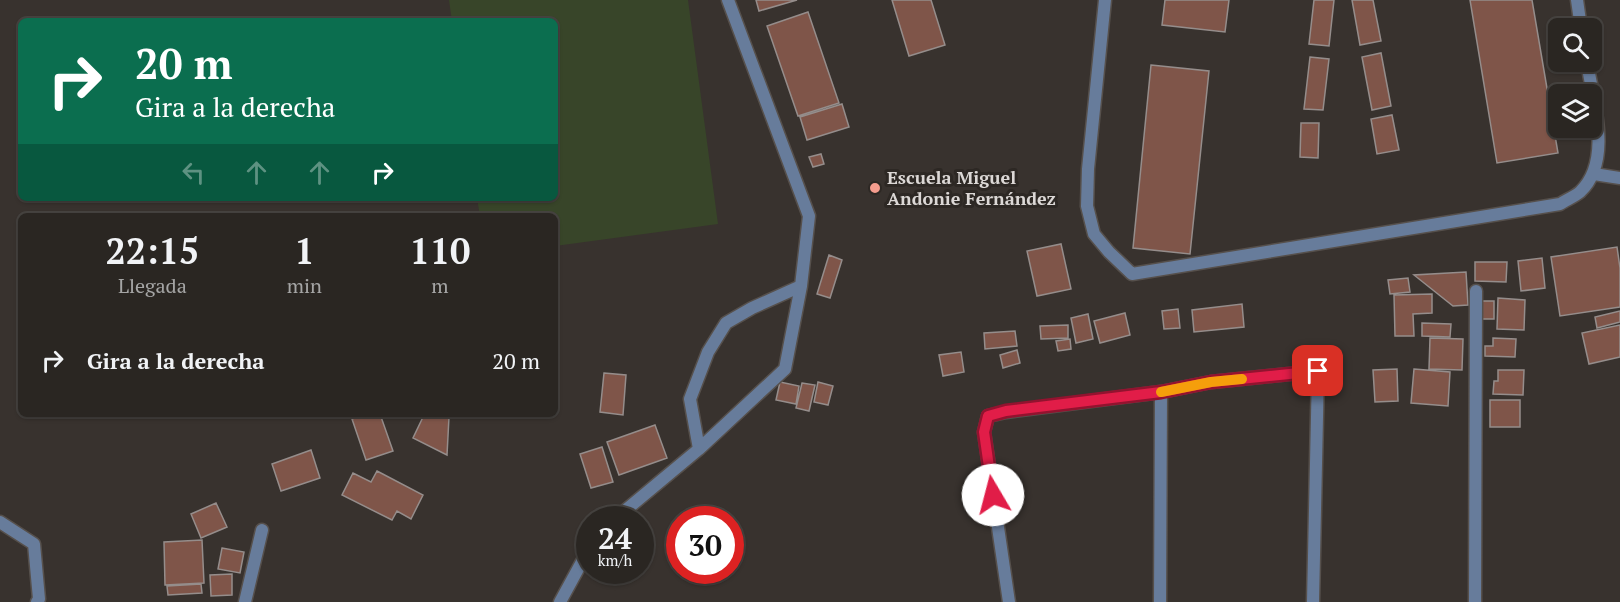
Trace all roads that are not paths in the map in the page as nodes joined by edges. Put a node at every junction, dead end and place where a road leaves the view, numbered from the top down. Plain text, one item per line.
1 (728, 0) edge
2 (1105, 0) edge
3 (1577, 0) edge
4 (1580, 18) edge
5 (1589, 72) edge
6 (1594, 174) junction
7 (1620, 178) edge
8 (801, 286) junction
9 (1476, 291) dead end
10 (1161, 392) junction
11 (699, 449) junction
12 (631, 506) edge
13 (0, 522) edge
14 (262, 530) dead end
15 (576, 573) edge
16 (37, 602) edge
17 (244, 602) edge
18 (560, 602) edge
19 (1009, 602) edge
20 (1160, 602) edge
21 (1313, 602) edge
22 (1475, 602) edge

1 - 8 street
2 - 6 street
3 - 4 street
5 - 6 street
6 - 7 street
8 - 11 street
8 - 11 street
9 - 22 street
10 - 19 street
10 - 20 street
10 - 21 street
11 - 12 street
13 - 16 street
14 - 17 street
15 - 18 street

